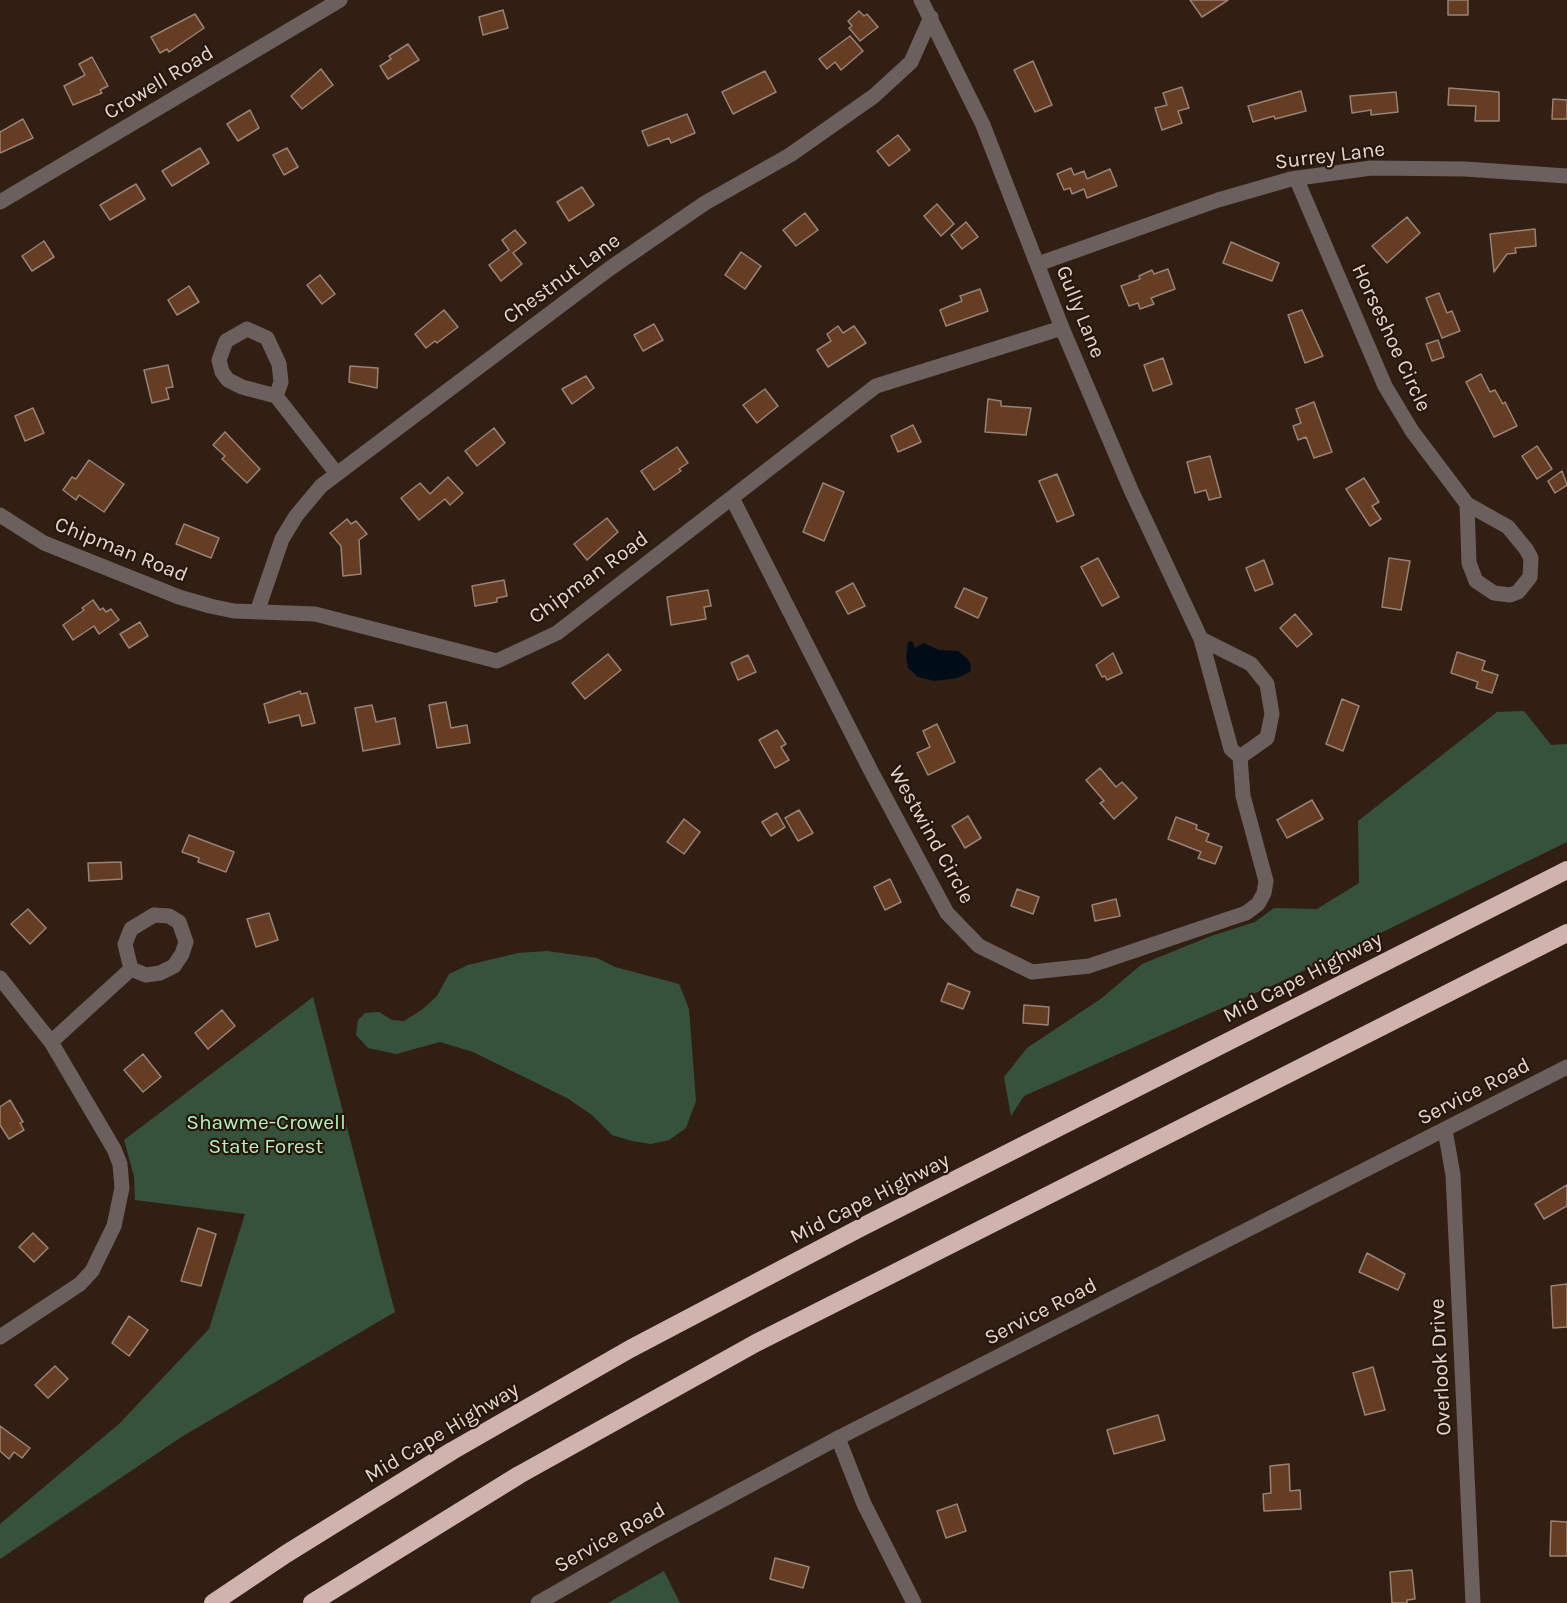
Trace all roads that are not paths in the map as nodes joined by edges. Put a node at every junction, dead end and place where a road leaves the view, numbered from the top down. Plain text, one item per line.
1 (340, 0) edge
2 (921, 0) edge
3 (931, 17) junction
4 (1567, 176) edge
5 (1296, 178) junction
6 (0, 202) edge
7 (1038, 264) junction
8 (1062, 328) junction
9 (276, 396) junction
10 (337, 474) junction
11 (732, 498) junction
12 (1467, 504) junction
13 (0, 515) edge
14 (257, 612) junction
15 (1202, 639) junction
16 (1240, 757) junction
17 (1567, 870) edge
18 (1567, 933) edge
19 (131, 969) junction
20 (0, 978) edge
21 (51, 1042) junction
22 (1567, 1067) edge
23 (1445, 1130) junction
24 (0, 1337) edge
25 (838, 1438) junction
26 (213, 1603) edge
27 (312, 1603) edge
28 (538, 1603) edge
29 (914, 1603) edge
30 (1473, 1603) edge

1 - 6 street, Crowell Road
2 - 3 street, Gully Lane
3 - 7 street, Gully Lane
3 - 10 street, Chestnut Lane
4 - 5 street, Surrey Lane
5 - 7 street, Surrey Lane
5 - 12 street, Horseshoe Circle
7 - 8 street, Gully Lane
8 - 11 street, Chipman Road
8 - 15 street, Gully Lane
9 - 9 street
9 - 10 street
10 - 14 street, Chestnut Lane
11 - 14 street, Chipman Road
11 - 16 street, Westwind Circle
12 - 12 street, Horseshoe Circle
13 - 14 street, Chipman Road
15 - 16 street, Gully Lane
15 - 16 street
17 - 26 highway, Mid Cape Highway
18 - 27 highway
19 - 19 street
19 - 21 street
20 - 21 street
21 - 24 street
22 - 23 street, Service Road
23 - 25 street, Service Road
23 - 30 street, Overlook Drive
25 - 28 street, Service Road
25 - 29 street

